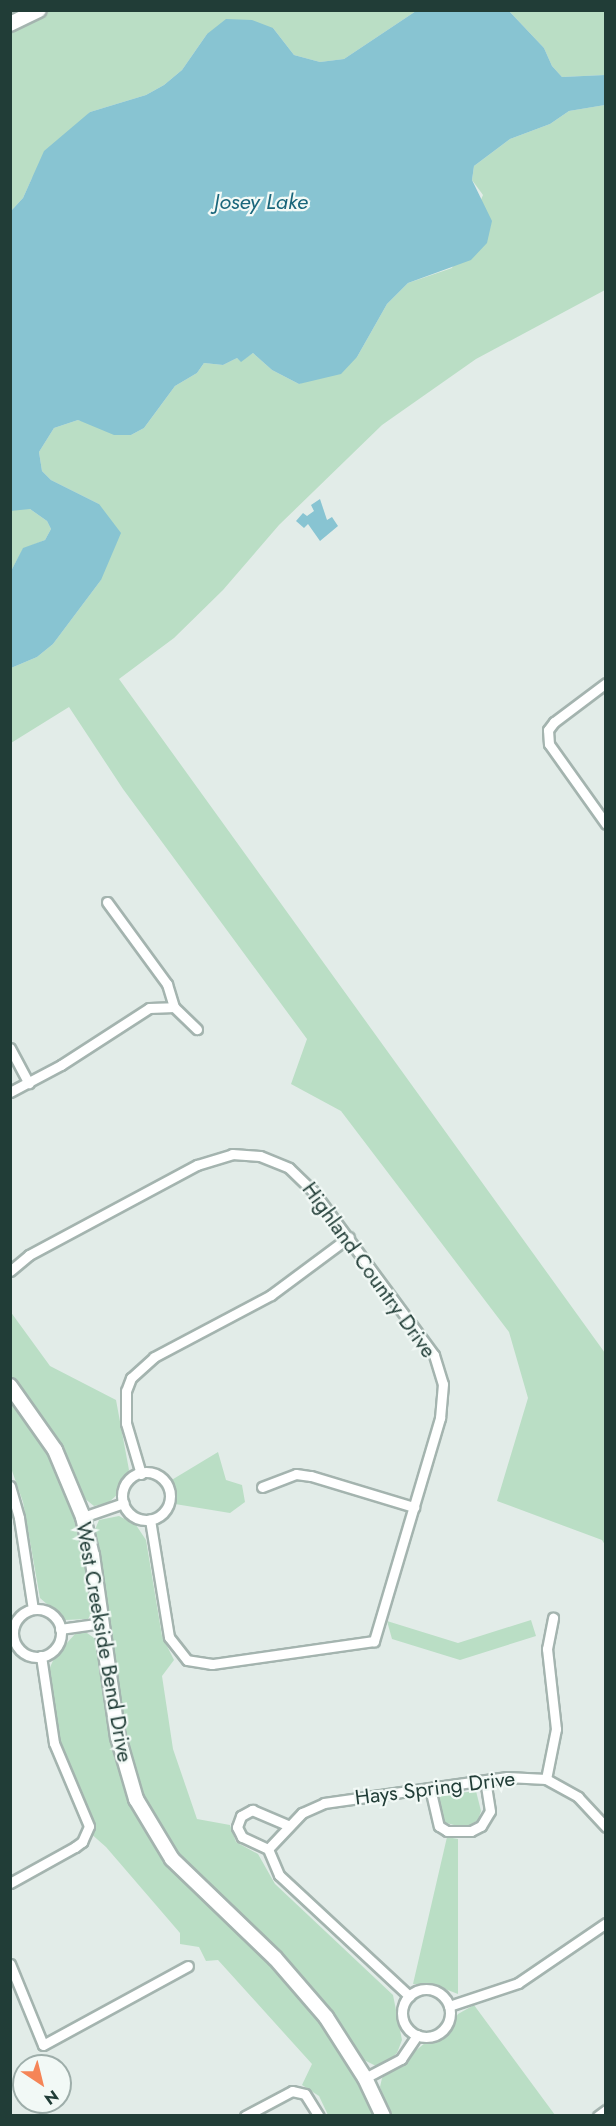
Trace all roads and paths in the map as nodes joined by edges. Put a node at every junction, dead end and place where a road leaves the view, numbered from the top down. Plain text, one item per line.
1 (39, 10) edge
2 (10, 24) edge
3 (606, 683) edge
4 (606, 824) edge
5 (107, 902) dead end
6 (174, 1006) junction
7 (197, 1029) dead end
8 (10, 1048) edge
9 (29, 1083) junction
10 (10, 1092) edge
11 (349, 1238) junction
12 (10, 1271) edge
13 (10, 1386) edge
14 (141, 1474) junction
15 (10, 1486) edge
16 (262, 1486) dead end
17 (124, 1503) junction
18 (414, 1507) junction
19 (83, 1517) junction
20 (150, 1520) junction
21 (33, 1609) junction
22 (553, 1618) dead end
23 (102, 1623) junction
24 (60, 1629) junction
25 (40, 1656) junction
26 (546, 1779) junction
27 (485, 1780) junction
28 (430, 1788) junction
29 (288, 1825) junction
30 (606, 1827) edge
31 (268, 1849) junction
32 (10, 1883) edge
33 (606, 1923) edge
34 (10, 1964) edge
35 (188, 1966) dead end
36 (409, 1996) junction
37 (449, 2006) junction
38 (417, 2035) junction
39 (365, 2078) junction
40 (245, 2115) edge
41 (319, 2115) edge
42 (383, 2115) edge

1 - 2 street
3 - 4 street
5 - 6 street
6 - 7 street
6 - 9 street
8 - 9 street
9 - 10 street
11 - 12 street, Highland Country Drive
11 - 14 street
11 - 18 street, Highland Country Drive
13 - 19 street, West Creekside Bend Drive
14 - 17 street
14 - 20 street
15 - 21 street
16 - 18 street
17 - 19 street
17 - 20 street
18 - 20 street, Highland Country Drive
19 - 23 street, West Creekside Bend Drive
21 - 24 street
21 - 25 street
22 - 26 street
23 - 24 street
23 - 39 street, West Creekside Bend Drive
24 - 25 street
25 - 32 street
26 - 27 street, Hays Spring Drive
26 - 30 street, Hays Spring Drive
27 - 28 street, Hays Spring Drive
27 - 28 street
28 - 29 street, Hays Spring Drive
29 - 31 street, Hays Spring Drive
29 - 31 street
31 - 36 street
33 - 37 street
34 - 35 street
36 - 37 street
36 - 38 street
37 - 38 street
38 - 39 street
39 - 42 street, West Creekside Bend Drive
40 - 41 street

